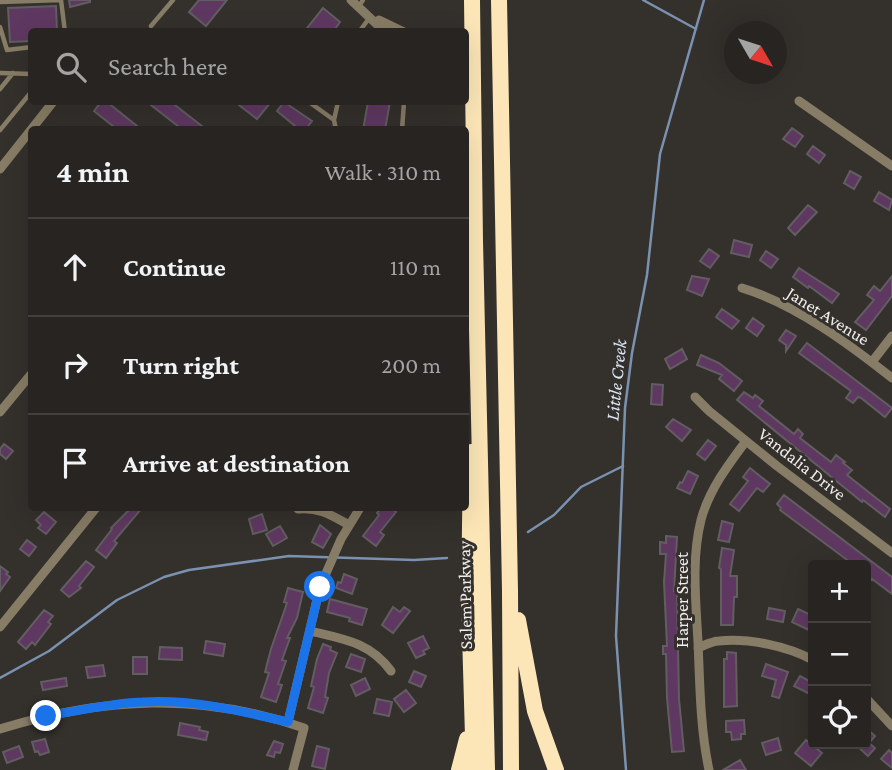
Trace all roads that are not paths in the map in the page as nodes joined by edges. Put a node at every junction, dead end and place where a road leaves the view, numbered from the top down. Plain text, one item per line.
1 (173, 0) edge
2 (472, 0) edge
3 (499, 0) edge
4 (0, 2) edge
5 (358, 2) edge
6 (371, 16) junction
7 (151, 26) dead end
8 (0, 27) edge
9 (64, 28) edge
10 (362, 28) edge
11 (382, 28) edge
12 (396, 28) edge
13 (28, 47) edge
14 (13, 72) junction
15 (0, 73) edge
16 (28, 74) edge
17 (0, 89) edge
18 (28, 95) edge
19 (799, 101) dead end
20 (51, 105) edge
21 (313, 105) edge
22 (337, 105) edge
23 (404, 105) edge
24 (334, 120) junction
25 (34, 126) edge
26 (336, 126) edge
27 (402, 126) edge
28 (0, 130) edge
29 (28, 134) edge
30 (892, 166) edge
31 (0, 169) edge
32 (742, 288) dead end
33 (892, 336) edge
34 (477, 349) junction
35 (872, 362) junction
36 (28, 378) edge
37 (892, 378) edge
38 (695, 397) dead end
39 (0, 412) edge
40 (746, 441) junction
41 (94, 511) edge
42 (325, 511) edge
43 (358, 511) edge
44 (349, 525) junction
45 (892, 553) edge
46 (510, 591) junction
47 (0, 627) edge
48 (310, 631) junction
49 (698, 648) junction
50 (808, 657) edge
51 (391, 671) dead end
52 (871, 703) edge
53 (471, 712) junction
54 (288, 722) junction
55 (892, 726) edge
56 (0, 729) edge
57 (293, 770) edge
58 (458, 770) edge
59 (474, 770) edge
60 (487, 770) edge
61 (511, 770) edge
62 (556, 770) edge
63 (709, 770) edge

1 - 7 lane
2 - 34 highway, Salem Parkway
3 - 46 highway
4 - 9 lane
5 - 6 street
6 - 10 lane
6 - 11 street
6 - 12 street
8 - 13 lane
14 - 15 lane
14 - 16 lane
14 - 17 lane
18 - 28 lane
19 - 30 street
20 - 25 street
21 - 24 lane
22 - 24 lane
23 - 27 lane
24 - 26 lane
29 - 31 street
32 - 35 street, Janet Avenue
33 - 35 street
34 - 53 highway
34 - 60 highway, Salem Parkway
35 - 37 street, Janet Avenue
36 - 39 street
38 - 40 street, Vandalia Drive
40 - 45 street, Vandalia Drive
40 - 49 street, Harper Street
41 - 47 street
42 - 44 street
43 - 44 street
44 - 48 street
46 - 61 highway
46 - 62 highway
48 - 51 street
48 - 54 street
49 - 50 street
49 - 63 street, Harper Street
52 - 55 street
53 - 58 highway
53 - 59 highway
54 - 56 street
54 - 57 street

